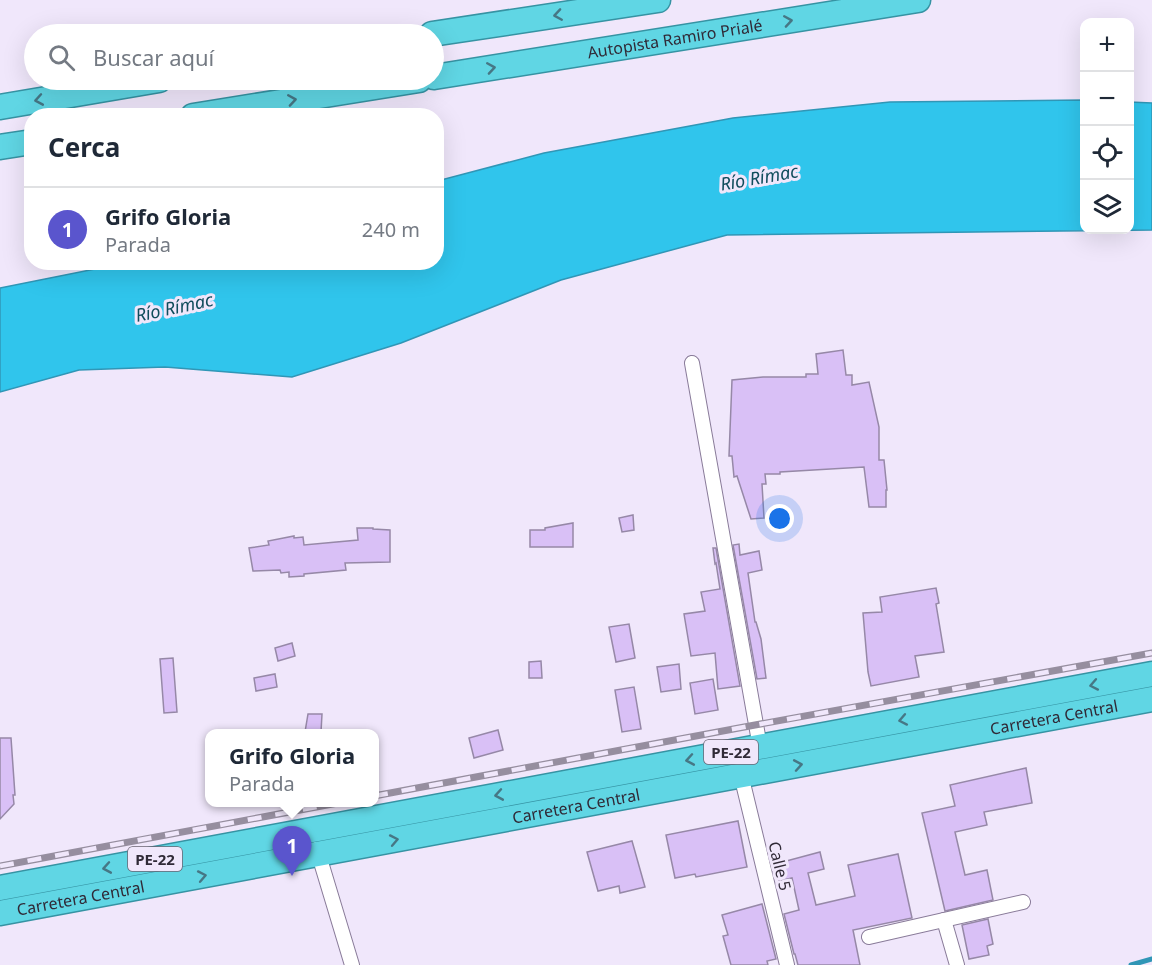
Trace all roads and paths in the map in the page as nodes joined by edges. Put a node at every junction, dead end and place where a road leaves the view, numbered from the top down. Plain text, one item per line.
1 (658, 0) edge
2 (918, 0) edge
3 (444, 32) edge
4 (444, 75) edge
5 (100, 90) edge
6 (356, 90) edge
7 (0, 107) edge
8 (243, 108) edge
9 (24, 143) edge
10 (0, 147) edge
11 (692, 363) dead end
12 (1152, 674) edge
13 (1152, 699) edge
14 (760, 747) junction
15 (741, 775) junction
16 (309, 830) junction
17 (319, 854) junction
18 (0, 888) edge
19 (1023, 902) dead end
20 (0, 913) edge
21 (944, 920) junction
22 (869, 937) dead end
23 (352, 965) edge
24 (787, 965) edge
25 (957, 965) edge

1 -> 3 highway
4 -> 2 highway, Autopista Ramiro Prialé
5 -> 7 highway
8 -> 6 highway
9 - 10 highway
11 - 14 street
12 -> 14 highway, Carretera Central / PE-22
15 -> 13 highway, Carretera Central / PE-22
14 -> 16 highway, Carretera Central / PE-22
17 -> 15 highway, Carretera Central / PE-22
15 - 24 street, Calle 5
16 - 17 street
16 -> 18 highway, Carretera Central / PE-22
20 -> 17 highway, Carretera Central / PE-22
17 - 23 street
19 - 21 street
21 - 22 street
21 - 25 street

